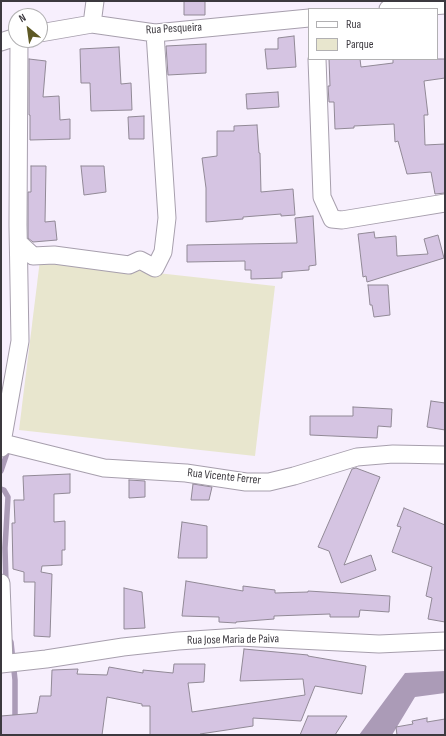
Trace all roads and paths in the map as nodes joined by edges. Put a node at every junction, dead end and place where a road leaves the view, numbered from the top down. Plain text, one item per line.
1 (95, 1) edge
2 (445, 5) edge
3 (402, 8) edge
4 (308, 18) edge
5 (92, 24) junction
6 (48, 32) edge
7 (155, 33) junction
8 (19, 48) edge
9 (317, 60) edge
10 (445, 203) edge
11 (19, 243) junction
12 (2, 445) edge
13 (445, 456) edge
14 (1, 583) edge
15 (445, 641) edge
16 (9, 663) edge

1 - 5 street
2 - 3 street
4 - 7 street, Rua Pesqueira
5 - 6 street, Rua Pesqueira
5 - 7 street, Rua Pesqueira
7 - 11 street
8 - 11 street
9 - 10 street
11 - 12 street
12 - 13 street, Rua Vicente Ferrer
14 - 16 street
15 - 16 street, Rua Jose Maria de Paiva

